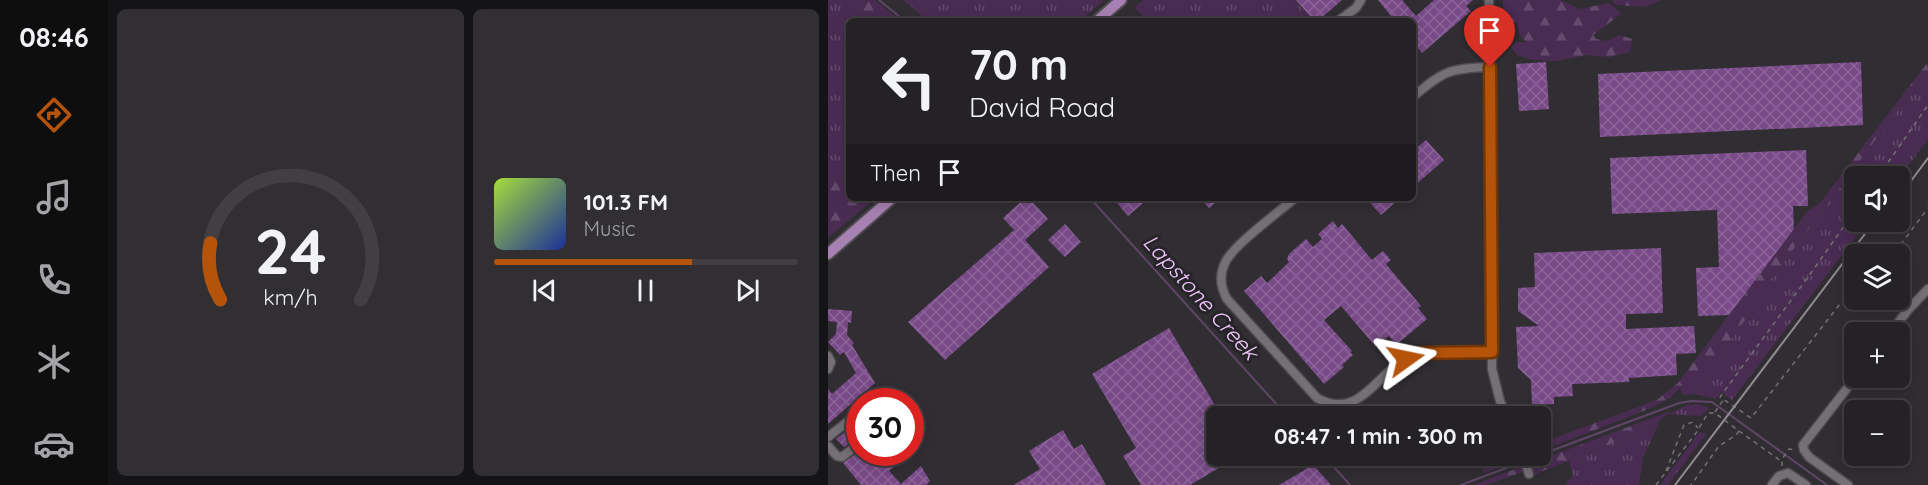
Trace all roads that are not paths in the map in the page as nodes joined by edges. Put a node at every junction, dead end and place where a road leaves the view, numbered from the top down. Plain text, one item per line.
1 (1121, 0) edge
2 (1361, 0) edge
3 (1489, 0) edge
4 (1100, 18) edge
5 (1342, 18) edge
6 (1490, 67) junction
7 (1416, 94) edge
8 (889, 201) edge
9 (1292, 201) edge
10 (828, 254) edge
11 (1928, 289) edge
12 (1899, 322) edge
13 (1492, 352) junction
14 (828, 356) edge
15 (828, 369) edge
16 (1847, 388) edge
17 (1502, 406) edge
18 (846, 423) edge
19 (828, 437) edge
20 (828, 446) edge
21 (846, 454) edge
22 (1526, 466) edge
23 (1529, 474) dead end
24 (1772, 485) edge
25 (1806, 485) edge
26 (1848, 485) edge

1 - 4 main road
2 - 5 street
3 - 6 street
6 - 7 street
6 - 13 street
8 - 10 main road
9 - 13 street
11 - 12 street
13 - 17 street
14 - 15 street
16 - 26 street
18 - 19 street
20 - 21 street
22 - 23 street
24 - 25 street

